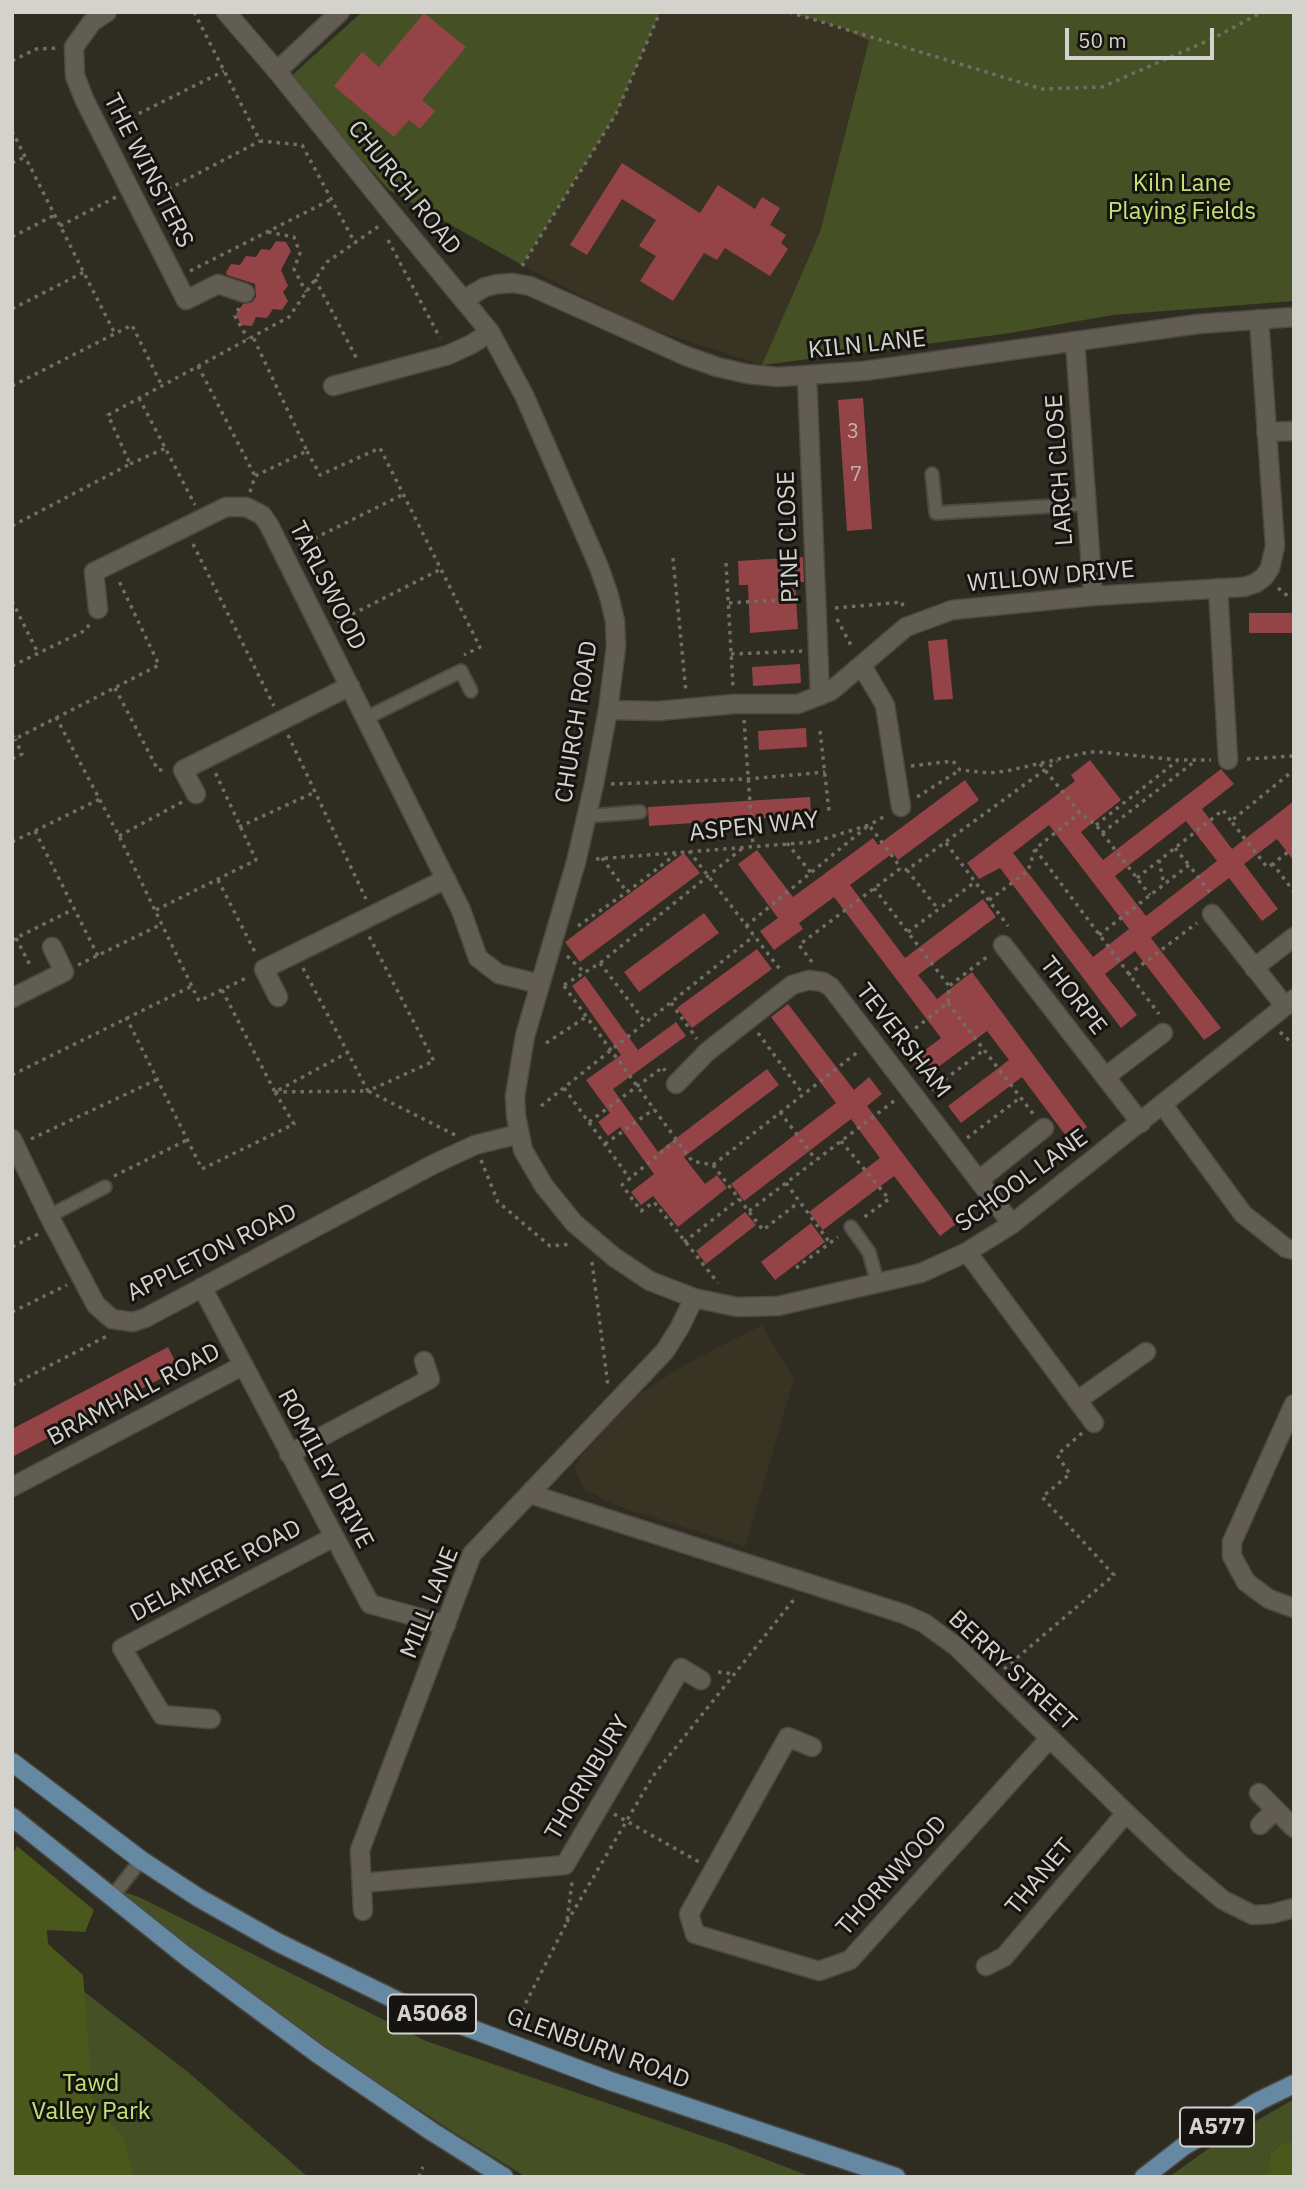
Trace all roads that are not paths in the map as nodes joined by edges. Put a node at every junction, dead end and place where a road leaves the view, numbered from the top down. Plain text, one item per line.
1 (107, 12) edge
2 (226, 12) edge
3 (340, 12) edge
4 (277, 71) junction
5 (245, 293) road end
6 (465, 299) junction
7 (1294, 317) edge
8 (1259, 319) junction
9 (490, 332) junction
10 (1075, 341) junction
11 (807, 377) junction
12 (333, 386) dead end
13 (1294, 431) edge
14 (1266, 432) junction
15 (932, 474) dead end
16 (1087, 504) junction
17 (1218, 588) junction
18 (1093, 596) junction
19 (98, 609) road end
20 (862, 666) junction
21 (350, 686) junction
22 (471, 691) dead end
23 (820, 696) junction
24 (608, 710) junction
25 (366, 718) junction
26 (1228, 760) road end
27 (196, 794) road end
28 (901, 807) road end
29 (640, 812) dead end
30 (588, 816) junction
31 (446, 879) junction
32 (1212, 914) road end
33 (1294, 937) edge
34 (1003, 945) road end
35 (52, 947) dead end
36 (1254, 968) junction
37 (541, 981) junction
38 (12, 998) edge
39 (278, 998) dead end
40 (1289, 1003) edge
41 (1163, 1034) road end
42 (1105, 1077) junction
43 (676, 1084) road end
44 (1163, 1105) junction
45 (1141, 1123) junction
46 (1044, 1128) road end
47 (519, 1134) junction
48 (17, 1139) edge
49 (979, 1180) junction
50 (105, 1187) road end
51 (52, 1221) junction
52 (1012, 1224) junction
53 (850, 1227) road end
54 (1294, 1250) edge
55 (967, 1252) junction
56 (878, 1284) junction
57 (202, 1287) junction
58 (694, 1298) junction
59 (1146, 1352) dead end
60 (424, 1361) dead end
61 (242, 1366) junction
62 (1078, 1400) junction
63 (1294, 1404) edge
64 (1094, 1423) road end
65 (289, 1454) junction
66 (12, 1487) edge
67 (530, 1494) junction
68 (334, 1537) junction
69 (1294, 1608) edge
70 (446, 1625) junction
71 (701, 1680) dead end
72 (211, 1719) dead end
73 (1049, 1739) junction
74 (812, 1747) dead end
75 (12, 1762) edge
76 (1259, 1793) dead end
77 (1275, 1810) junction
78 (1126, 1813) junction
79 (12, 1817) edge
80 (1260, 1825) dead end
81 (1294, 1828) edge
82 (141, 1860) junction
83 (362, 1883) junction
84 (112, 1897) junction
85 (1294, 1908) edge
86 (363, 1911) dead end
87 (986, 1966) dead end
88 (1294, 2084) edge
89 (504, 2177) edge
90 (896, 2177) edge
91 (1144, 2177) edge

1 - 5 street, THE WINSTERS
2 - 4 street, CHURCH ROAD
3 - 4 street
4 - 6 street, CHURCH ROAD
6 - 9 street, CHURCH ROAD
6 - 11 street, KILN LANE
7 - 8 street, KILN LANE
8 - 10 street, KILN LANE
8 - 14 street, WILLOW DRIVE
9 - 12 street
9 - 24 street, CHURCH ROAD
10 - 11 street, KILN LANE
10 - 16 street, LARCH CLOSE
11 - 23 street, PINE CLOSE
13 - 14 street
14 - 17 street, WILLOW DRIVE
15 - 16 lane
16 - 18 street, LARCH CLOSE
17 - 18 street, WILLOW DRIVE
17 - 26 street
18 - 20 street, WILLOW DRIVE
19 - 21 street, TARLSWOOD
20 - 23 street, WILLOW DRIVE
20 - 28 street
21 - 25 street, TARLSWOOD
21 - 27 street
22 - 25 lane
23 - 24 street, WILLOW DRIVE
24 - 30 street, CHURCH ROAD
25 - 31 street, TARLSWOOD
29 - 30 lane
30 - 37 street, CHURCH ROAD
31 - 37 street, TARLSWOOD
31 - 39 street
32 - 36 street
33 - 36 street
34 - 42 street, THORPE
35 - 38 street
36 - 40 street
37 - 47 street, CHURCH ROAD
40 - 44 street, SCHOOL LANE
41 - 42 street
42 - 45 street, THORPE
43 - 49 street, TEVERSHAM
44 - 45 street, SCHOOL LANE
44 - 54 street
45 - 52 street, SCHOOL LANE
46 - 49 street
47 - 57 street, APPLETON ROAD
47 - 58 street, CHURCH ROAD
48 - 51 street, APPLETON ROAD
49 - 52 street, TEVERSHAM
50 - 51 lane
51 - 57 street, APPLETON ROAD
52 - 55 street, SCHOOL LANE
53 - 56 lane
55 - 56 street, SCHOOL LANE
55 - 62 street
56 - 58 street, SCHOOL LANE
57 - 61 street, ROMILEY DRIVE
58 - 67 street, MILL LANE
59 - 62 street
60 - 65 street
61 - 65 street, ROMILEY DRIVE
61 - 66 street, BRAMHALL ROAD
62 - 64 street
63 - 69 street
65 - 68 street, ROMILEY DRIVE
67 - 70 street, MILL LANE
67 - 73 street, BERRY STREET
68 - 70 street, ROMILEY DRIVE
68 - 72 street, DELAMERE ROAD
70 - 83 street, MILL LANE
71 - 83 street, THORNBURY
73 - 74 street, THORNWOOD
73 - 78 street, BERRY STREET
75 - 82 main road, GLENBURN ROAD / A5068
76 - 77 street
77 - 80 street
77 - 81 street
78 - 85 street, BERRY STREET
78 - 87 street, THANET
79 - 84 main road
82 - 84 lane
82 - 90 main road, GLENBURN ROAD / A5068
83 - 86 street, MILL LANE
84 - 89 main road
88 - 91 main road, A577

